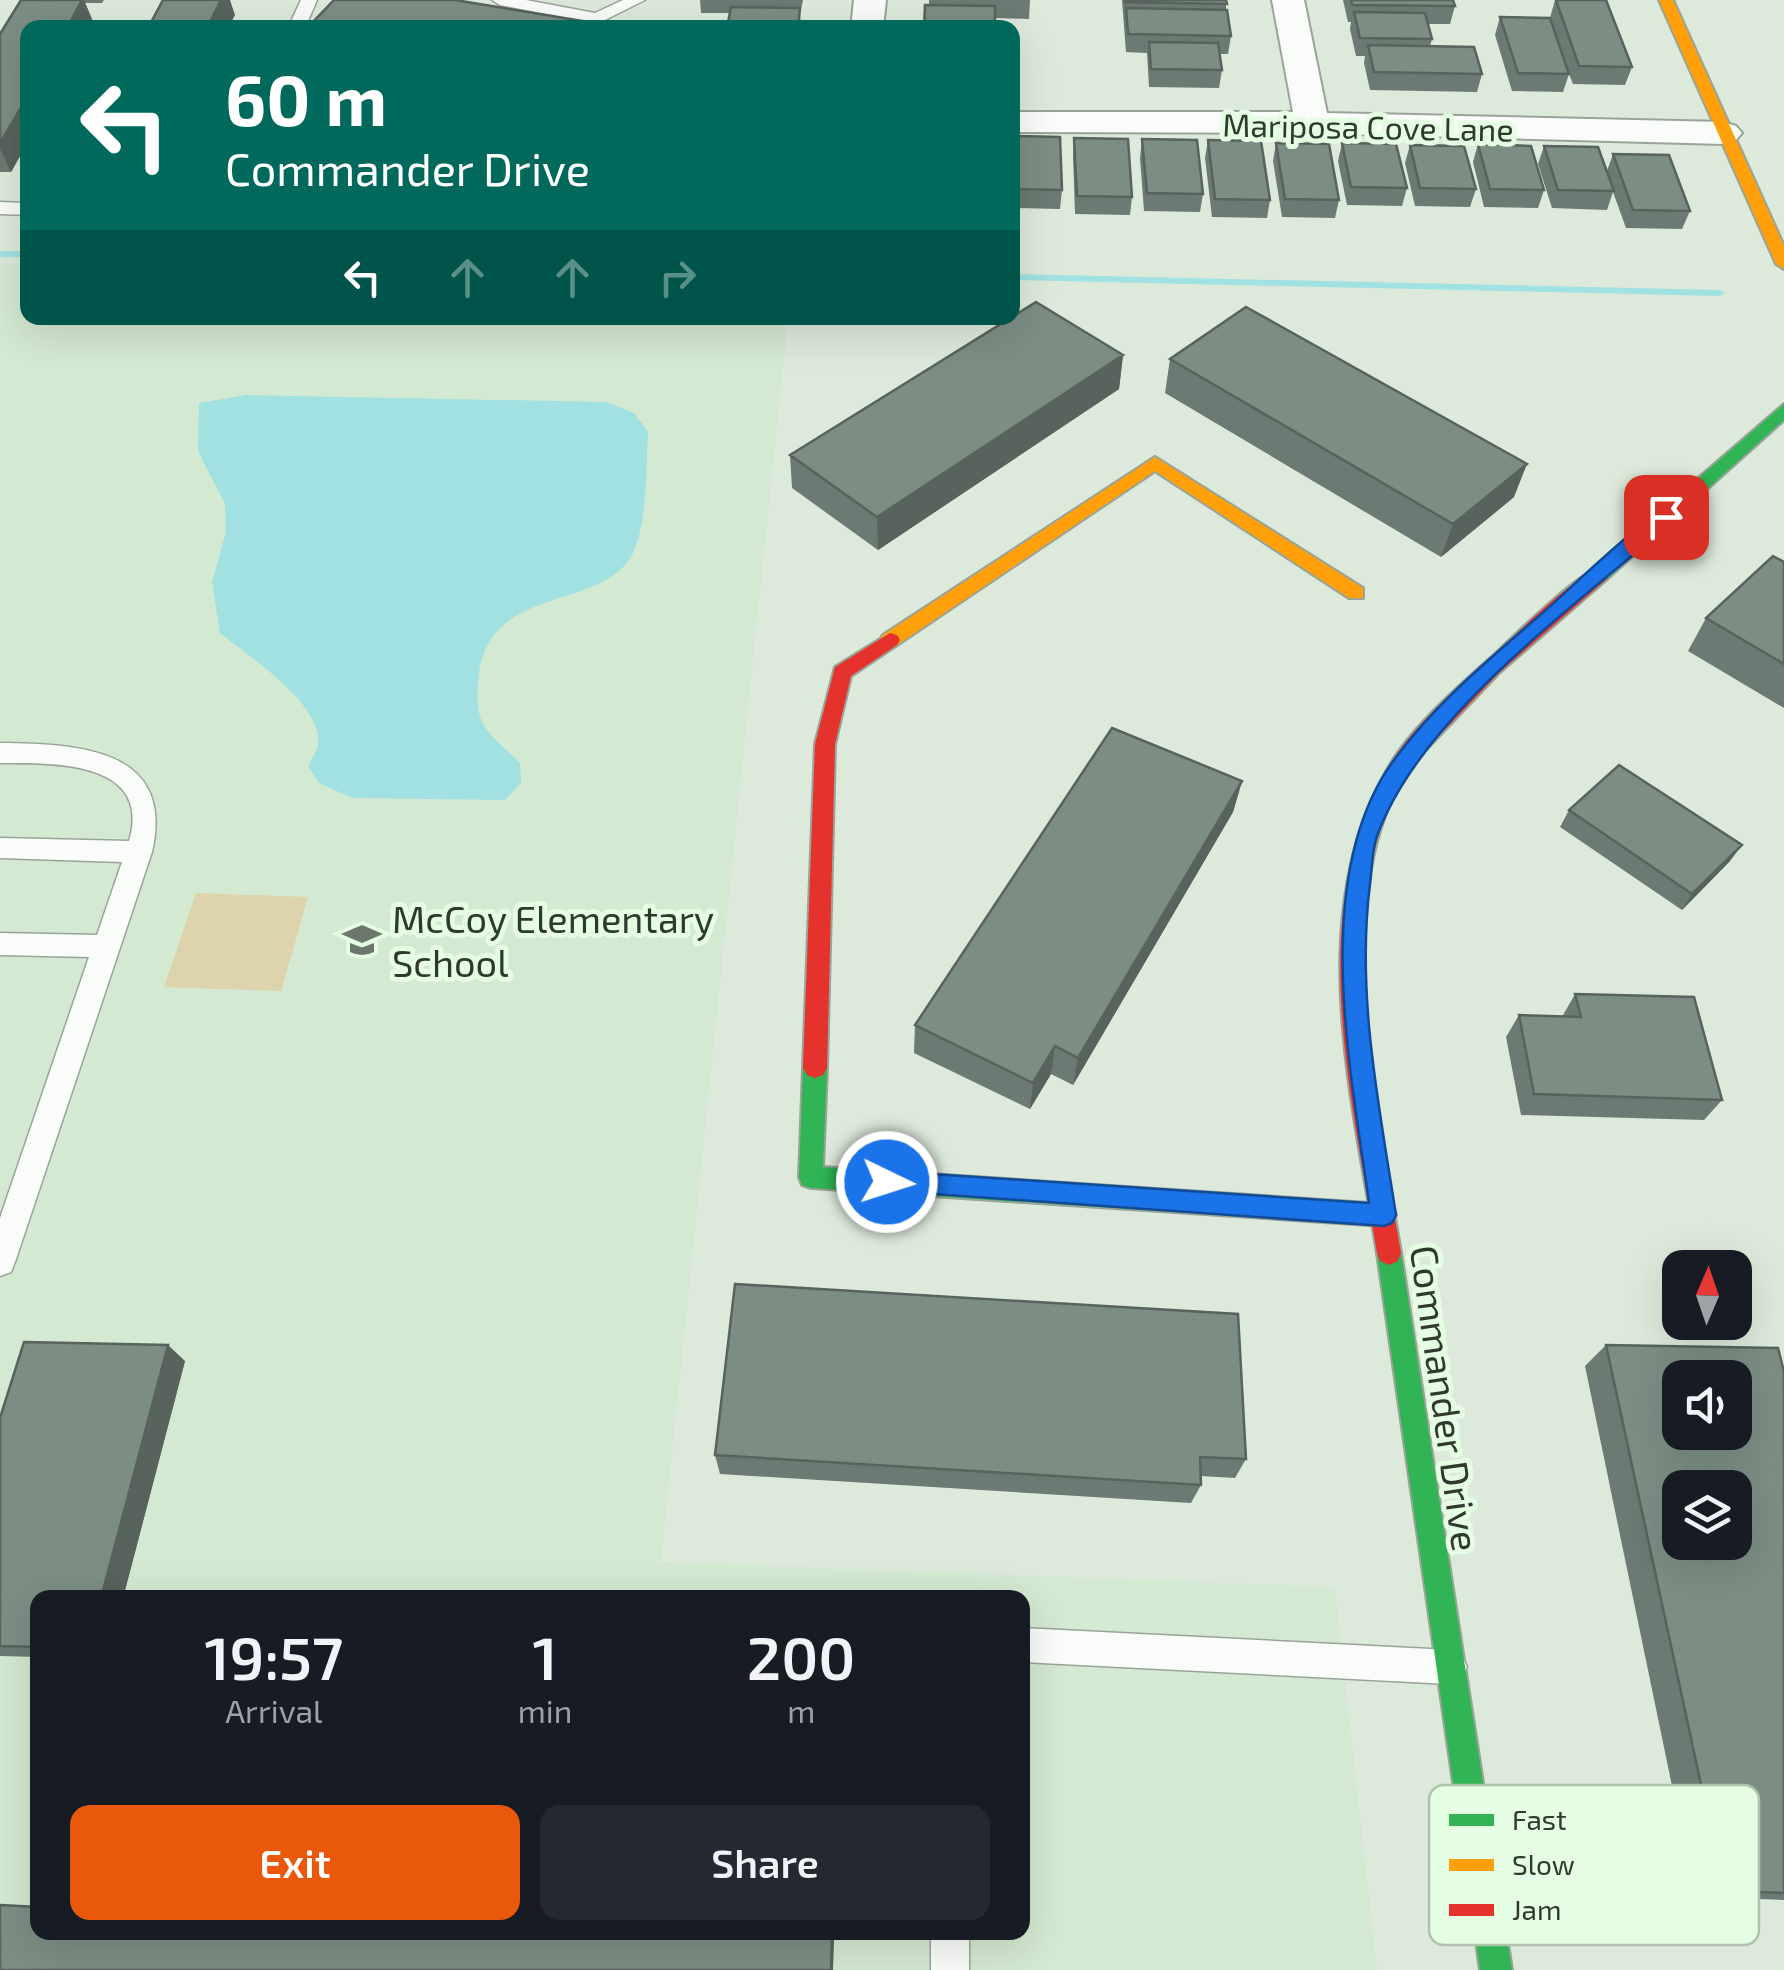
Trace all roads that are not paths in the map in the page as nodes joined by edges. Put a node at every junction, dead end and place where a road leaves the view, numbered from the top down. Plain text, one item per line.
1 (500, 0) edge
2 (637, 0) edge
3 (1288, 0) edge
4 (1666, 0) edge
5 (1020, 122) edge
6 (1312, 123) junction
7 (1724, 133) junction
8 (1784, 264) edge
9 (1784, 410) edge
10 (1356, 594) dead end
11 (0, 753) edge
12 (0, 848) edge
13 (138, 852) junction
14 (0, 944) edge
15 (106, 946) junction
16 (1384, 1215) junction
17 (0, 1262) edge
18 (1030, 1644) edge
19 (1450, 1668) junction
20 (1468, 1785) edge
21 (950, 1940) edge
22 (1492, 1945) edge
23 (950, 1970) edge
24 (1496, 1970) edge

1 - 2 lane
3 - 6 street
4 - 7 street
5 - 6 street, Mariposa Cove Lane
6 - 7 street, Mariposa Cove Lane
7 - 8 street
9 - 16 street, Commander Drive
10 - 16 street
11 - 13 lane
12 - 13 lane
13 - 15 lane
14 - 15 lane
15 - 17 lane
16 - 19 street, Commander Drive
18 - 19 lane
19 - 20 street, Commander Drive
21 - 23 lane
22 - 24 street, Commander Drive

